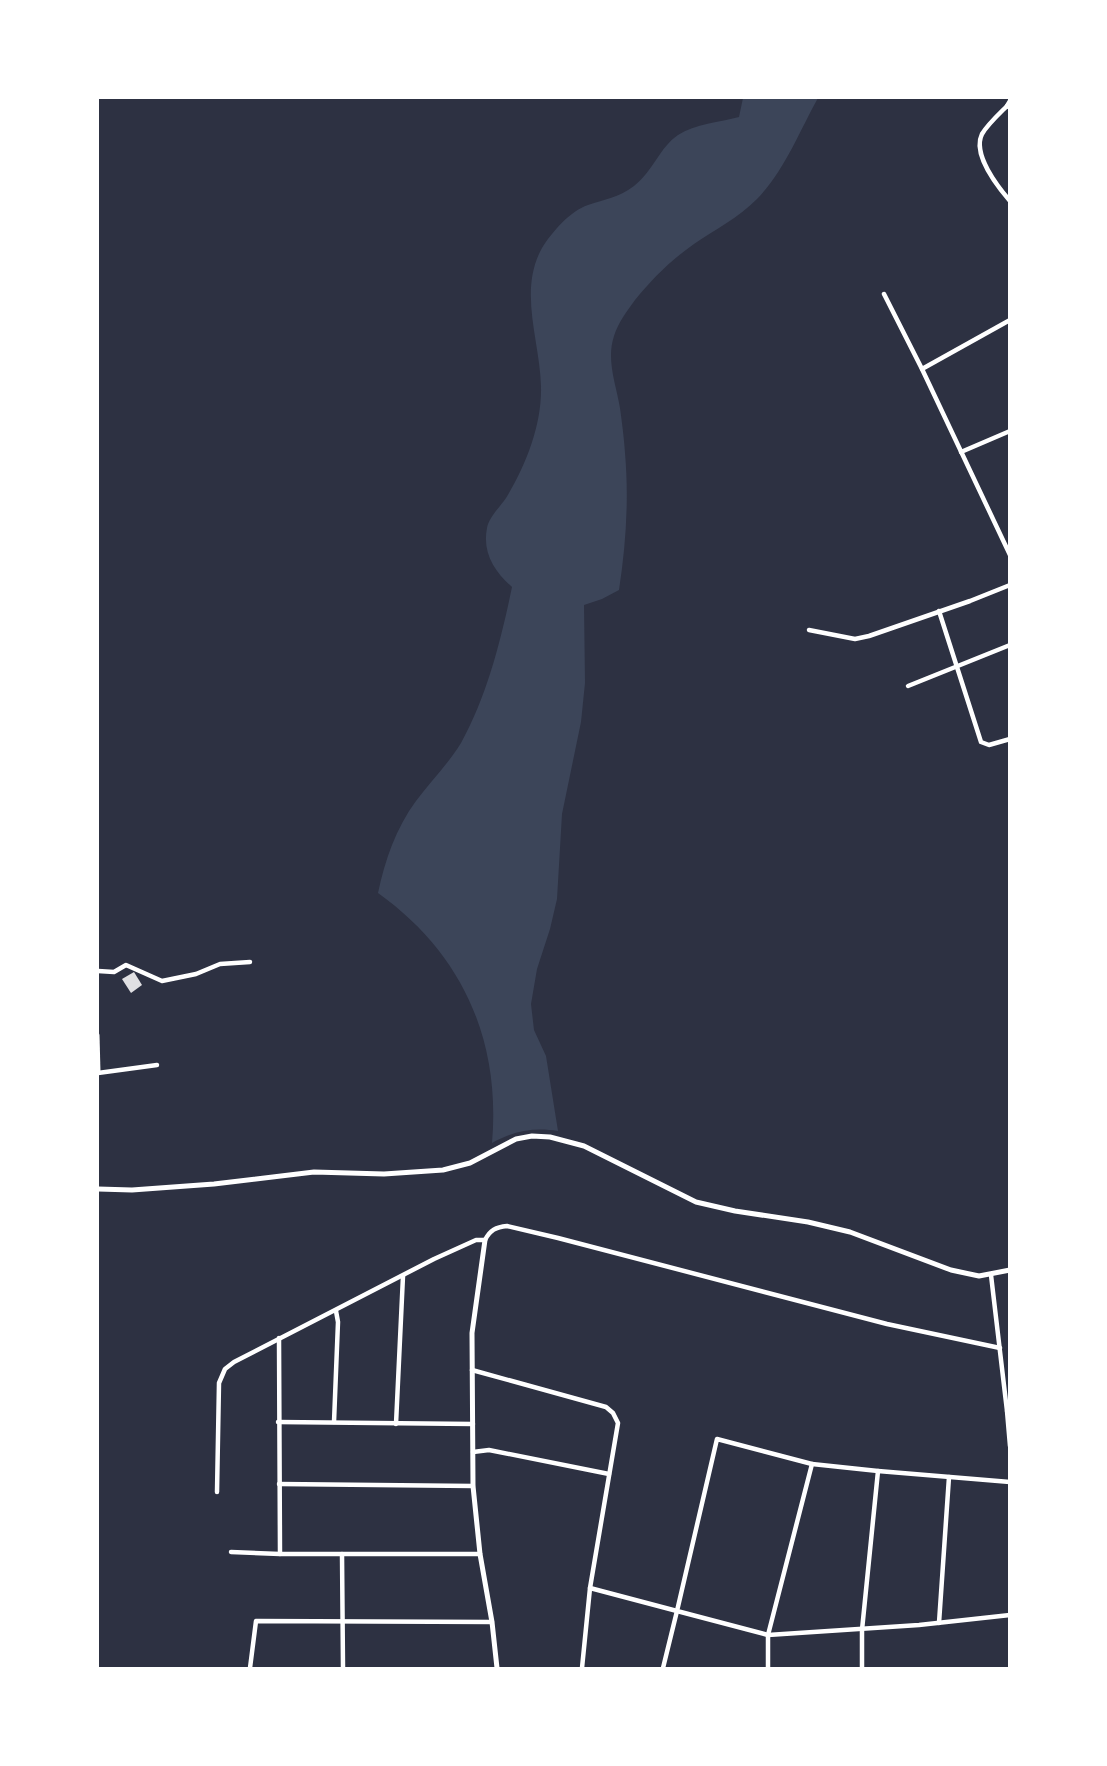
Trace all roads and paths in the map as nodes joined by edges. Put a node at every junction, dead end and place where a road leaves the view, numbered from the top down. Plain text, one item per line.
1 (1008, 105) edge
2 (1010, 201) edge
3 (884, 294) dead end
4 (1010, 320) edge
5 (921, 369) junction
6 (1010, 431) edge
7 (961, 452) junction
8 (1010, 555) edge
9 (1010, 585) edge
10 (939, 611) junction
11 (809, 630) dead end
12 (1010, 645) edge
13 (957, 666) junction
14 (908, 686) dead end
15 (1010, 738) edge
16 (250, 962) dead end
17 (98, 971) edge
18 (98, 1035) edge
19 (157, 1065) dead end
20 (98, 1073) edge
21 (98, 1189) edge
22 (485, 1240) junction
23 (1010, 1270) edge
24 (991, 1275) junction
25 (403, 1276) junction
26 (336, 1311) junction
27 (279, 1338) junction
28 (1000, 1348) junction
29 (472, 1370) junction
30 (1008, 1411) edge
31 (278, 1422) junction
32 (334, 1422) junction
33 (396, 1424) junction
34 (473, 1424) junction
35 (1010, 1446) edge
36 (473, 1452) junction
37 (812, 1464) junction
38 (878, 1471) junction
39 (609, 1474) junction
40 (949, 1477) junction
41 (1010, 1482) edge
42 (279, 1484) junction
43 (473, 1486) junction
44 (217, 1492) dead end
45 (231, 1552) dead end
46 (280, 1554) junction
47 (342, 1554) junction
48 (480, 1554) junction
49 (590, 1588) junction
50 (677, 1611) junction
51 (1010, 1615) edge
52 (343, 1621) junction
53 (492, 1622) junction
54 (939, 1623) junction
55 (862, 1630) junction
56 (768, 1635) junction
57 (250, 1668) edge
58 (343, 1668) edge
59 (496, 1668) edge
60 (582, 1668) edge
61 (663, 1668) edge
62 (768, 1668) edge
63 (862, 1668) edge

1 - 2 street
3 - 5 street
4 - 5 street
5 - 7 street
6 - 7 street
7 - 8 street
9 - 10 street
10 - 11 street
10 - 13 street
12 - 13 street
13 - 14 street
13 - 15 street
16 - 17 street
18 - 20 street
19 - 20 street
21 - 24 street
22 - 25 street
22 - 28 street
22 - 29 street
23 - 24 street
24 - 28 street
25 - 26 street
25 - 33 street
26 - 27 street
26 - 32 street
27 - 31 street
27 - 44 street
28 - 30 street
29 - 34 street
29 - 39 street
30 - 35 street
31 - 32 street
31 - 42 street
32 - 33 street
33 - 34 street
34 - 36 street
36 - 39 street
36 - 43 street
37 - 38 street
37 - 50 street
37 - 56 street
38 - 40 street
38 - 55 street
39 - 49 street
40 - 41 street
40 - 54 street
42 - 43 street
42 - 46 street
43 - 48 street
45 - 46 street
46 - 47 street
47 - 48 street
47 - 52 street
48 - 53 street
49 - 50 street
49 - 60 street
50 - 56 street
50 - 61 street
51 - 54 street
52 - 53 street
52 - 57 street
52 - 58 street
53 - 59 street
54 - 55 street
55 - 56 street
55 - 63 street
56 - 62 street

